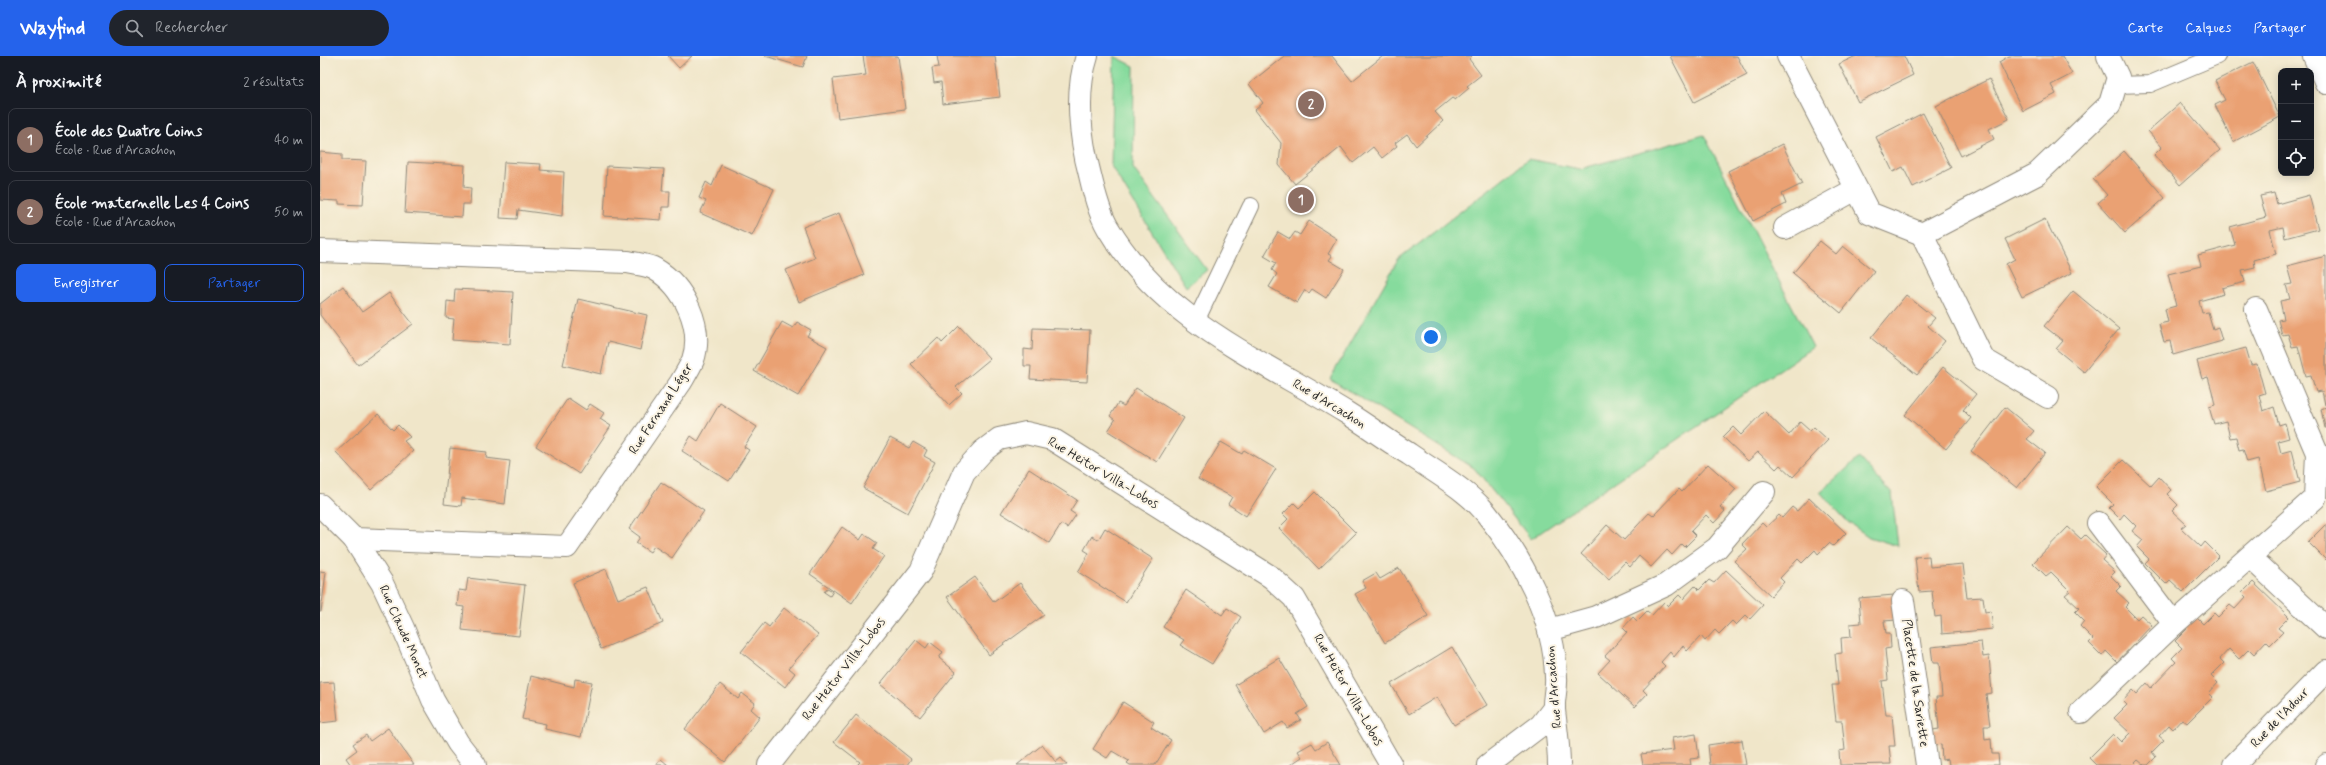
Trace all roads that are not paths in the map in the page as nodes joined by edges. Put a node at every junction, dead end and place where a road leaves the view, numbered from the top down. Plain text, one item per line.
1 (1087, 56) edge
2 (1788, 56) edge
3 (2108, 56) edge
4 (2217, 56) edge
5 (2314, 56) edge
6 (2326, 83) edge
7 (2116, 86) junction
8 (1856, 189) junction
9 (1251, 206) dead end
10 (1785, 228) dead end
11 (1922, 234) junction
12 (320, 250) edge
13 (2256, 309) dead end
14 (1196, 322) junction
15 (2048, 397) dead end
16 (1764, 492) dead end
17 (320, 505) edge
18 (2098, 523) dead end
19 (354, 539) junction
20 (2250, 557) junction
21 (1903, 601) dead end
22 (2174, 624) junction
23 (2326, 628) edge
24 (1549, 630) junction
25 (2326, 670) edge
26 (1554, 708) junction
27 (2081, 712) dead end
28 (2326, 762) edge
29 (476, 765) edge
30 (769, 765) edge
31 (1392, 765) edge
32 (1488, 765) edge
33 (1559, 765) edge
34 (1927, 765) edge
35 (2234, 765) edge
36 (2323, 765) edge

1 - 14 street, Rue d'Arcachon
2 - 8 street
3 - 7 street
4 - 7 lane
5 - 6 street
7 - 11 street
8 - 10 street
8 - 11 street
9 - 14 lane
11 - 15 street
12 - 19 street, Rue Fernand Léger
13 - 20 street
14 - 24 street, Rue d'Arcachon
16 - 24 street
17 - 19 street, Rue Claude Monet
18 - 22 street
19 - 29 street, Rue Claude Monet
20 - 22 street
20 - 23 street
21 - 34 street, Placette de la Sariette
22 - 27 street
24 - 26 street, Rue d'Arcachon
25 - 35 street, Rue de l'Adour
26 - 32 street
26 - 33 street, Rue d'Arcachon
28 - 36 lane
30 - 31 street, Rue Heitor Villa-Lobos

